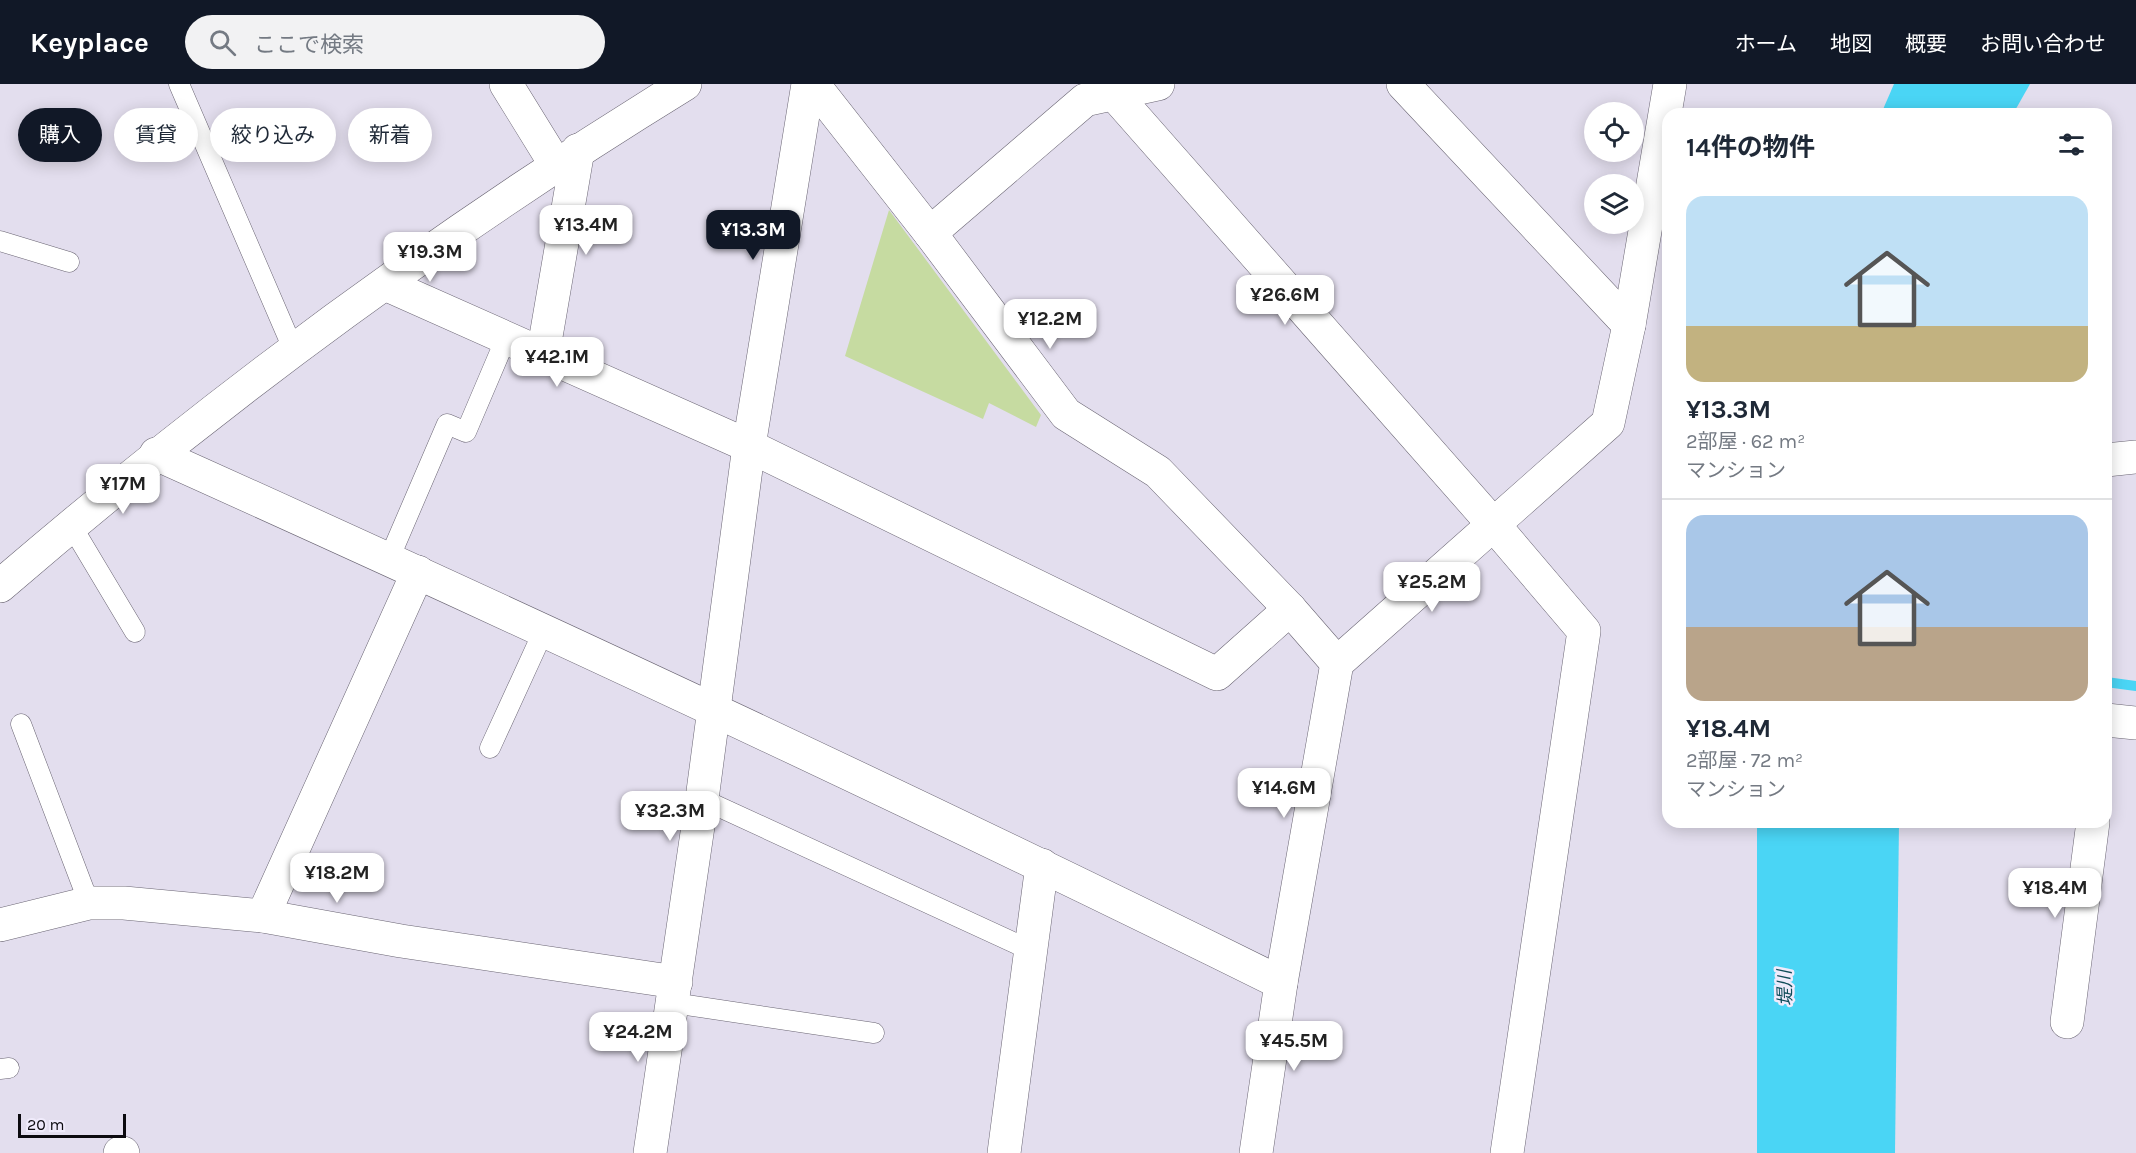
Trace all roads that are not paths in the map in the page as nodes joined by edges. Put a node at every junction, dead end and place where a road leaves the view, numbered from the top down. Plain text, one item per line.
1 (179, 84) edge
2 (506, 84) edge
3 (686, 84) edge
4 (808, 84) edge
5 (813, 84) edge
6 (1154, 84) edge
7 (1404, 84) edge
8 (1670, 84) edge
9 (1115, 95) junction
10 (1666, 108) edge
11 (1662, 131) edge
12 (567, 157) junction
13 (930, 233) junction
14 (0, 241) edge
15 (69, 262) dead end
16 (385, 284) junction
17 (1629, 325) junction
18 (506, 338) junction
19 (294, 351) junction
20 (543, 354) junction
21 (749, 446) junction
22 (156, 454) junction
23 (2136, 457) edge
24 (2112, 459) edge
25 (1493, 524) junction
26 (71, 525) junction
27 (404, 565) junction
28 (0, 586) edge
29 (1290, 609) junction
30 (544, 630) junction
31 (135, 632) dead end
32 (1337, 663) junction
33 (714, 709) junction
34 (2112, 721) edge
35 (2136, 723) edge
36 (21, 724) dead end
37 (490, 748) dead end
38 (702, 799) junction
39 (2092, 828) edge
40 (1042, 865) junction
41 (89, 903) junction
42 (263, 916) junction
43 (0, 925) edge
44 (1030, 950) junction
45 (1281, 983) junction
46 (674, 992) junction
47 (2067, 1022) dead end
48 (874, 1033) dead end
49 (650, 1153) edge
50 (1004, 1153) edge
51 (1256, 1153) edge
52 (1508, 1153) edge

1 - 19 lane
2 - 12 street
3 - 12 street
4 - 21 street
5 - 13 street
6 - 9 street
7 - 17 street
8 - 10 street
9 - 13 street
9 - 25 street
11 - 17 street
12 - 16 street
12 - 20 street
13 - 29 street
14 - 15 lane
16 - 18 street
16 - 19 street
17 - 25 street
18 - 20 street
18 - 27 lane
19 - 22 street
20 - 21 street
21 - 29 street
21 - 33 street
22 - 26 street
22 - 27 street
23 - 24 street
25 - 32 street
25 - 52 street
26 - 28 street
26 - 31 lane
27 - 30 street
27 - 42 street
29 - 32 street
30 - 33 street
30 - 37 lane
32 - 45 street
33 - 38 street
33 - 40 street
34 - 35 street
36 - 41 lane
38 - 44 lane
38 - 46 street
39 - 47 street
40 - 44 street
40 - 45 street
41 - 42 street
41 - 43 street
42 - 46 street
44 - 50 street
45 - 51 street
46 - 48 lane
46 - 49 street

